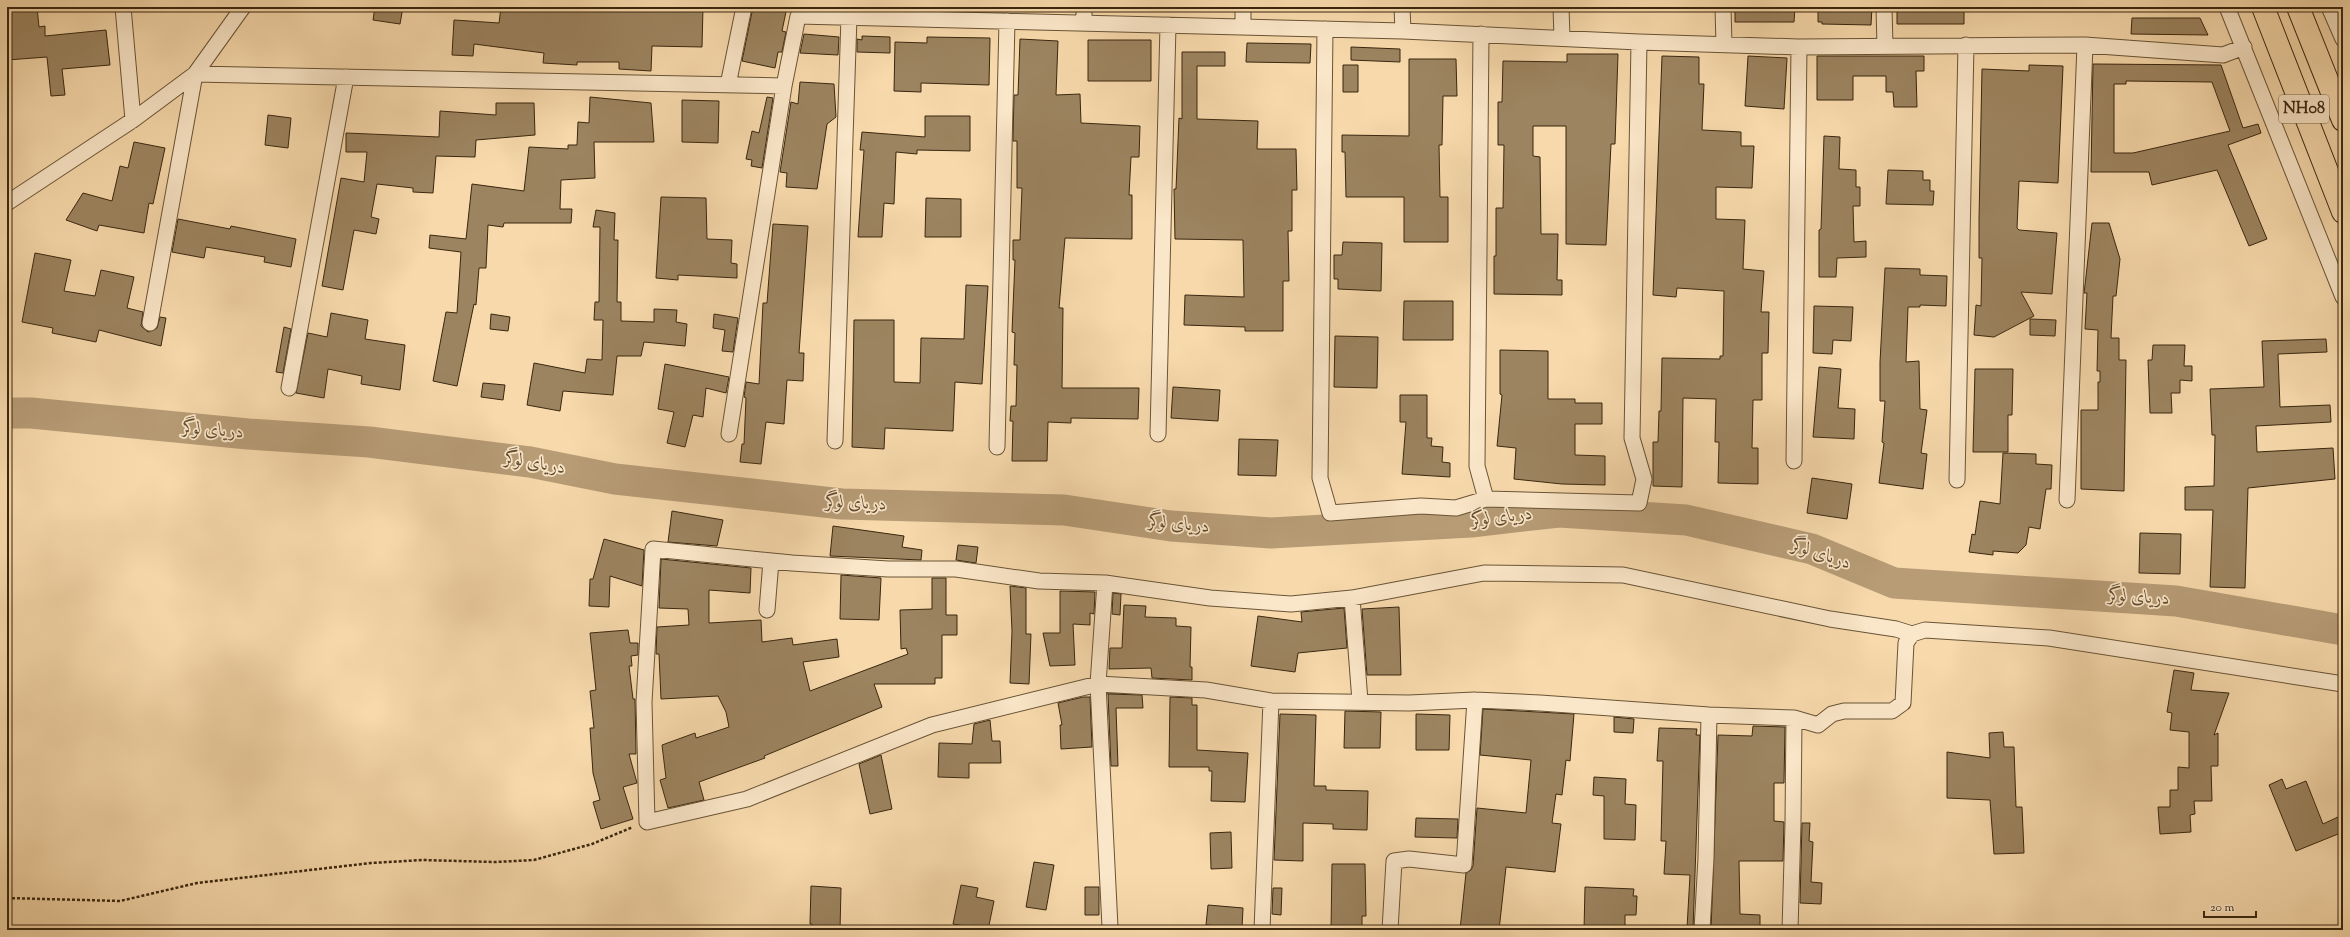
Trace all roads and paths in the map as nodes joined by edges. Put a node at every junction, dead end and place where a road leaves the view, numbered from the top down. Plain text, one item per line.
1 (123, 7) edge
2 (243, 7) edge
3 (744, 7) edge
4 (1084, 7) edge
5 (1243, 7) edge
6 (1402, 7) edge
7 (1561, 7) edge
8 (1723, 7) edge
9 (1884, 7) edge
10 (2227, 7) edge
11 (2263, 7) edge
12 (2298, 7) edge
13 (2329, 7) edge
14 (926, 13) edge
15 (849, 17) junction
16 (1007, 21) junction
17 (1084, 23) junction
18 (1168, 25) junction
19 (1243, 27) junction
20 (1325, 29) junction
21 (1403, 31) junction
22 (1481, 34) junction
23 (1562, 38) junction
24 (2343, 39) edge
25 (1639, 42) junction
26 (1724, 45) junction
27 (1966, 45) junction
28 (2085, 45) junction
29 (1885, 46) junction
30 (1799, 47) junction
31 (2244, 47) junction
32 (195, 74) junction
33 (346, 77) junction
34 (728, 85) junction
35 (784, 86) junction
36 (133, 120) junction
37 (2343, 120) edge
38 (7, 203) edge
39 (2343, 212) edge
40 (2343, 297) edge
41 (150, 323) dead end
42 (289, 388) dead end
43 (729, 434) dead end
44 (1158, 434) dead end
45 (835, 441) dead end
46 (997, 447) dead end
47 (1794, 461) dead end
48 (1957, 480) dead end
49 (1486, 499) junction
50 (2067, 500) dead end
51 (771, 562) junction
52 (1106, 583) junction
53 (1352, 598) junction
54 (767, 610) dead end
55 (1912, 634) junction
56 (1098, 684) junction
57 (2343, 684) edge
58 (1475, 700) junction
59 (1271, 701) junction
60 (1360, 701) junction
61 (1709, 715) junction
62 (1794, 718) junction
63 (647, 822) junction
64 (7, 898) edge
65 (1110, 927) dead end
66 (1262, 930) edge
67 (1390, 930) edge
68 (1702, 930) edge
69 (1790, 930) edge

1 - 36 street
2 - 32 street
3 - 34 street
4 - 17 street
5 - 19 street
6 - 21 street
7 - 23 street
8 - 26 street
9 - 29 street
10 - 31 street
11 - 39 highway, NH08
12 - 37 highway, NH08
13 - 24 street
14 - 15 street
14 - 16 street
15 - 35 street
15 - 45 street
16 - 17 street
16 - 46 street
17 - 18 street
18 - 19 street
18 - 44 street
19 - 20 street
20 - 21 street
20 - 49 street
21 - 22 street
22 - 23 street
22 - 49 street
23 - 25 street
25 - 26 street
25 - 49 street
26 - 30 street
27 - 28 street
27 - 29 street
27 - 48 street
28 - 31 street
28 - 50 street
29 - 30 street
30 - 47 street
31 - 40 street
32 - 33 street
32 - 36 street
32 - 41 street
33 - 34 street
33 - 42 street
34 - 35 street
35 - 43 street
36 - 38 street
51 - 52 street
51 - 54 street
51 - 63 street
52 - 53 street
52 - 56 street
53 - 55 street
53 - 60 street
55 - 57 street
55 - 62 street
56 - 59 street
56 - 63 street
56 - 65 street
58 - 60 street
58 - 61 street
58 - 67 street
59 - 60 street
59 - 66 street
61 - 62 street
61 - 68 street
62 - 69 street
63 - 64 path

